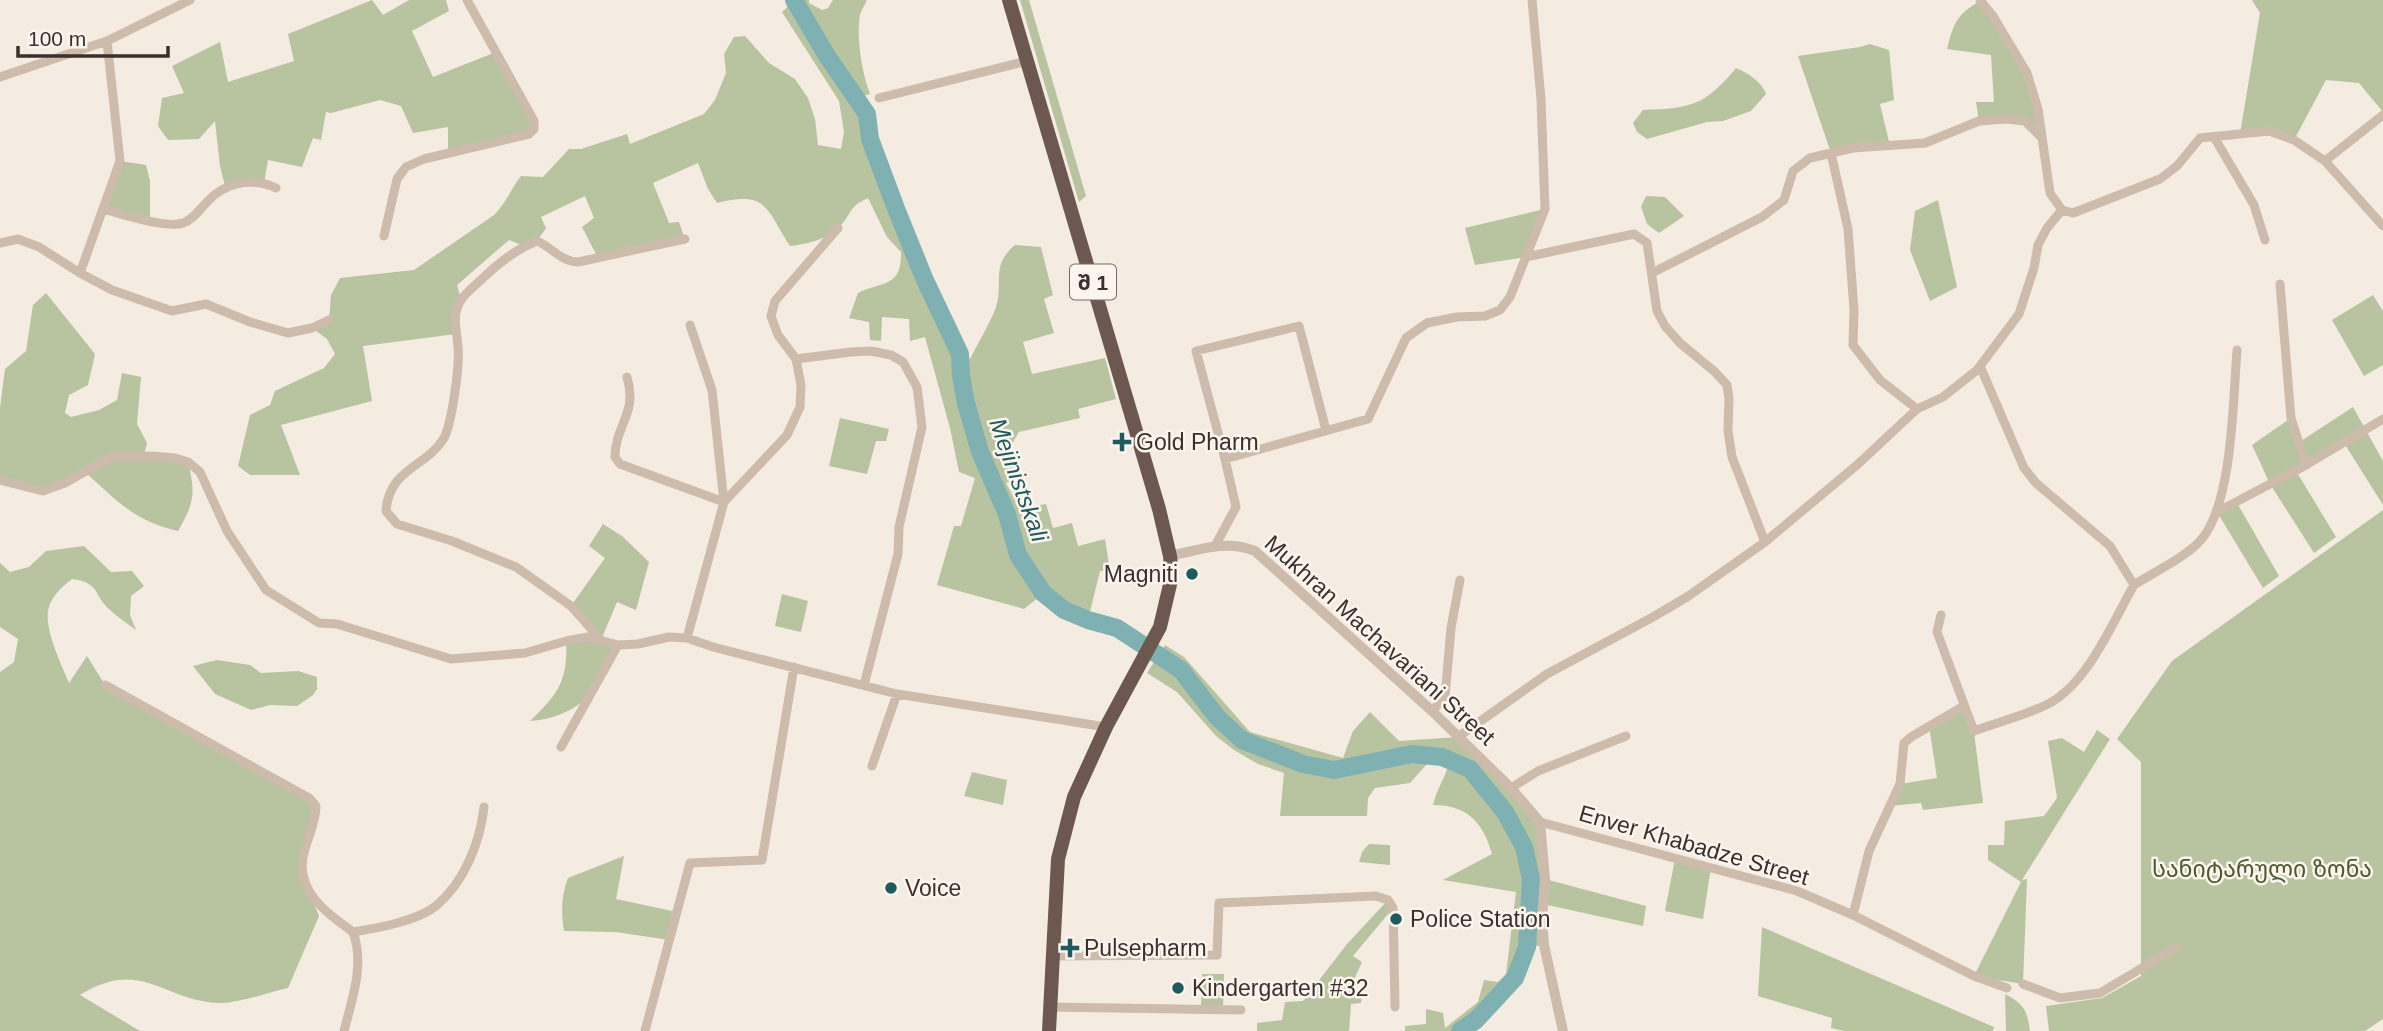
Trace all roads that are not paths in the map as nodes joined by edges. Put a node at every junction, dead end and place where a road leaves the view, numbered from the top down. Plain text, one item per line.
1 (190, 0) edge
2 (467, 0) edge
3 (1009, 0) edge
4 (1532, 0) edge
5 (1980, 0) edge
6 (107, 41) junction
7 (1027, 61) junction
8 (0, 77) edge
9 (879, 98) dead end
10 (2383, 115) edge
11 (2041, 137) junction
12 (2214, 137) junction
13 (1832, 153) junction
14 (2325, 161) junction
15 (276, 188) dead end
16 (104, 209) junction
17 (2062, 211) junction
18 (2383, 226) edge
19 (838, 228) dead end
20 (384, 236) dead end
21 (685, 239) dead end
22 (2265, 240) dead end
23 (0, 243) edge
24 (1525, 257) junction
25 (1652, 272) junction
26 (80, 274) junction
27 (2280, 284) dead end
28 (329, 320) dead end
29 (690, 325) dead end
30 (2237, 350) dead end
31 (796, 359) junction
32 (1980, 366) junction
33 (627, 377) dead end
34 (1917, 409) junction
35 (2383, 419) edge
36 (1326, 430) junction
37 (1226, 459) junction
38 (2306, 465) junction
39 (0, 481) edge
40 (724, 502) junction
41 (2217, 512) junction
42 (1765, 542) junction
43 (1215, 546) junction
44 (1170, 556) junction
45 (1460, 580) dead end
46 (2134, 585) junction
47 (1941, 615) dead end
48 (687, 638) junction
49 (601, 640) junction
50 (618, 645) junction
51 (794, 667) junction
52 (105, 685) dead end
53 (864, 685) junction
54 (897, 694) junction
55 (1965, 706) junction
56 (1432, 711) junction
57 (1106, 727) junction
58 (1626, 736) dead end
59 (1458, 737) junction
60 (561, 747) dead end
61 (872, 765) dead end
62 (1511, 788) junction
63 (484, 807) dead end
64 (1540, 822) junction
65 (1853, 915) junction
66 (353, 932) junction
67 (2177, 947) dead end
68 (1052, 956) junction
69 (2024, 984) dead end
70 (2007, 988) dead end
71 (1049, 1007) junction
72 (1395, 1007) dead end
73 (1241, 1010) dead end
74 (344, 1031) edge
75 (645, 1031) edge
76 (1049, 1031) edge
77 (1563, 1031) edge

1 - 6 street
2 - 20 street
3 - 7 highway, შ 1
4 - 24 street
5 - 11 street
6 - 8 street
6 - 16 street
7 - 9 street
7 - 44 highway, შ 1
10 - 14 street
11 - 13 street
11 - 17 street
12 - 14 street
12 - 17 street
12 - 22 street
13 - 25 street
13 - 34 street
14 - 18 street
15 - 16 street
16 - 26 street
17 - 32 street
19 - 31 street
21 - 49 street
23 - 26 street
24 - 25 street
24 - 36 street
25 - 42 street
26 - 28 street
27 - 38 street
29 - 40 street
30 - 41 street
31 - 40 street
31 - 53 street
32 - 34 street
32 - 46 street
33 - 40 street
34 - 42 street
35 - 38 street
36 - 37 street
36 - 37 street
37 - 43 street
38 - 41 street
39 - 49 street
40 - 48 street
41 - 46 street
42 - 59 street
43 - 44 street, Mukhran Machavariani Street
43 - 56 street, Mukhran Machavariani Street
44 - 57 highway, შ 1
45 - 56 street
46 - 55 street
47 - 55 street
48 - 50 street
48 - 51 street
49 - 50 street
50 - 60 street
51 - 53 street
51 - 75 street
52 - 66 street
53 - 54 street
54 - 57 street
54 - 61 street
55 - 65 street
56 - 59 street, Mukhran Machavariani Street
57 - 68 highway, შ 1
58 - 62 street
59 - 62 street, Mukhran Machavariani Street
62 - 64 street, Mukhran Machavariani Street
63 - 66 street
64 - 65 street, Enver Khabadze Street
64 - 77 street
65 - 70 street, Enver Khabadze Street
66 - 74 street
67 - 69 street
68 - 71 highway, შ 1
68 - 72 street
71 - 73 street
71 - 76 highway, შ 1

